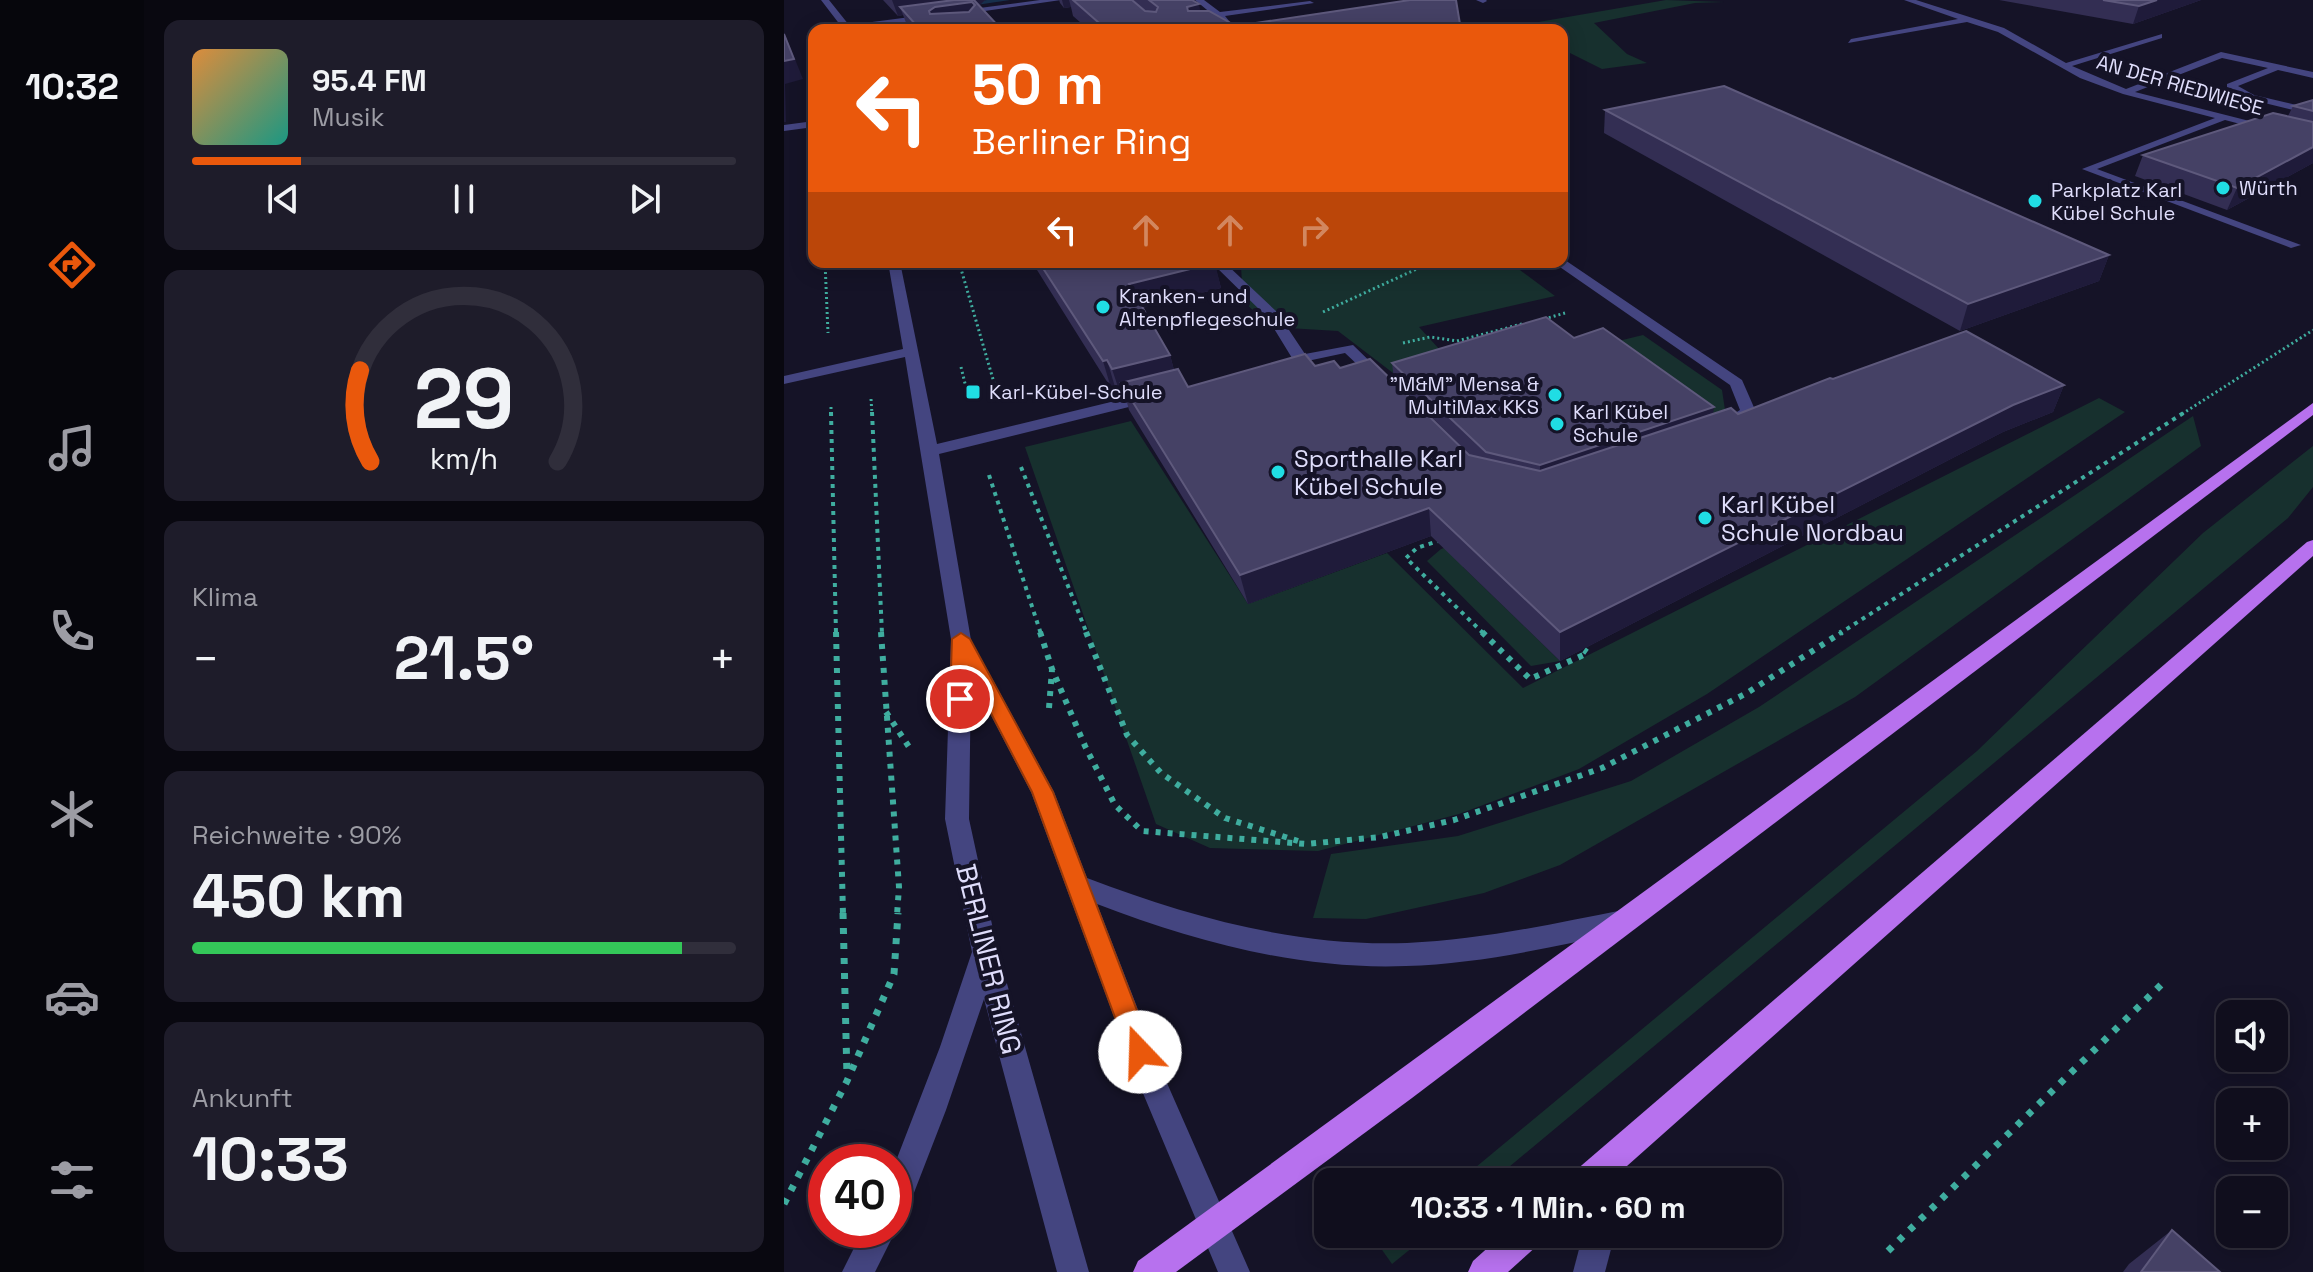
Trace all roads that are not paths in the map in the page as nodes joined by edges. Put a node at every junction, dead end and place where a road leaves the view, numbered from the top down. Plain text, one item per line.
1 (825, 0) edge
2 (1057, 0) edge
3 (1199, 0) edge
4 (1257, 0) edge
5 (1908, 0) edge
6 (1310, 3) dead end
7 (1207, 7) junction
8 (1218, 15) junction
9 (1972, 19) junction
10 (843, 24) edge
11 (883, 24) edge
12 (1230, 24) edge
13 (2159, 36) edge
14 (1851, 41) dead end
15 (2065, 66) junction
16 (2278, 67) junction
17 (2313, 75) edge
18 (2126, 92) junction
19 (2313, 112) edge
20 (2223, 118) junction
21 (808, 125) edge
22 (784, 128) edge
23 (2313, 140) edge
24 (2295, 245) dead end
25 (1568, 267) edge
26 (895, 268) edge
27 (1223, 268) edge
28 (912, 351) junction
29 (1301, 360) junction
30 (1271, 367) edge
31 (784, 380) edge
32 (1389, 388) edge
33 (1167, 393) edge
34 (2313, 408) edge
35 (1713, 434) edge
36 (930, 451) junction
37 (2313, 546) edge
38 (961, 639) junction
39 (1077, 885) junction
40 (1623, 921) junction
41 (985, 952) junction
42 (912, 1160) edge
43 (1615, 1168) edge
44 (1216, 1225) junction
45 (871, 1248) edge
46 (1511, 1248) edge
47 (1595, 1248) edge
48 (858, 1272) edge
49 (1073, 1272) edge
50 (1149, 1272) edge
51 (1234, 1272) edge
52 (1484, 1272) edge
53 (1589, 1272) edge

1 - 10 street
2 - 11 street
3 - 7 street
4 - 7 street
5 - 9 street, AN DER RIEDWIESE
6 - 8 street
7 - 8 street
8 - 12 street
9 - 14 street
9 - 15 street, AN DER RIEDWIESE
13 - 15 street
15 - 18 street, AN DER RIEDWIESE
16 - 17 street
16 - 18 street
16 - 19 street
18 - 20 street, AN DER RIEDWIESE
20 - 23 street, AN DER RIEDWIESE
20 - 24 street
21 - 22 street
25 - 35 street
26 - 28 street, BERLINER RING
27 - 29 street
28 - 31 street
28 - 36 street, BERLINER RING
29 - 30 street
29 - 32 street
33 - 36 street
34 - 40 main road
36 - 38 street, BERLINER RING
37 - 43 main road
38 - 39 street, BERLINER RING
38 - 41 street, BERLINER RING
39 - 40 street
39 - 44 street, BERLINER RING
40 - 44 main road
41 - 42 street
41 - 49 street, BERLINER RING
44 - 50 main road
44 - 51 street, BERLINER RING
45 - 48 street
46 - 52 main road
47 - 53 street

